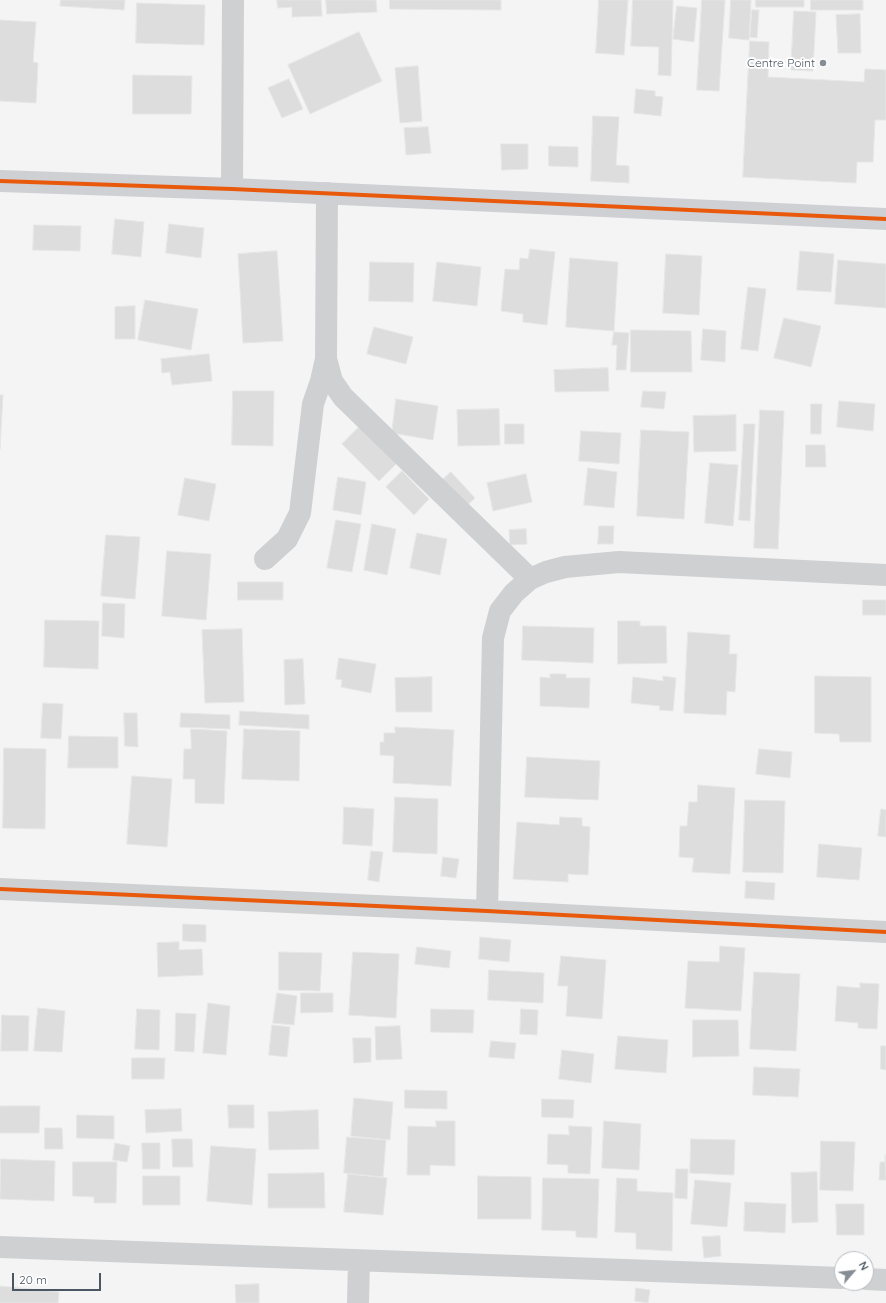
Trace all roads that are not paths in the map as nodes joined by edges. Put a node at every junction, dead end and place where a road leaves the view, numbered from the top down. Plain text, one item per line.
1 (233, 0) edge
2 (0, 181) edge
3 (232, 189) junction
4 (327, 193) junction
5 (886, 219) edge
6 (326, 359) junction
7 (265, 559) dead end
8 (886, 575) edge
9 (530, 579) junction
10 (0, 888) edge
11 (487, 911) junction
12 (886, 932) edge
13 (0, 1247) edge
14 (359, 1261) junction
15 (834, 1278) edge
16 (874, 1279) edge
17 (886, 1280) edge
18 (358, 1303) edge

1 - 3 street
2 - 3 street
3 - 4 street
4 - 5 street
4 - 6 street
6 - 7 street
6 - 9 street
8 - 9 street
9 - 11 street
10 - 11 street
11 - 12 street
13 - 14 street
14 - 15 street
14 - 18 street
16 - 17 street

